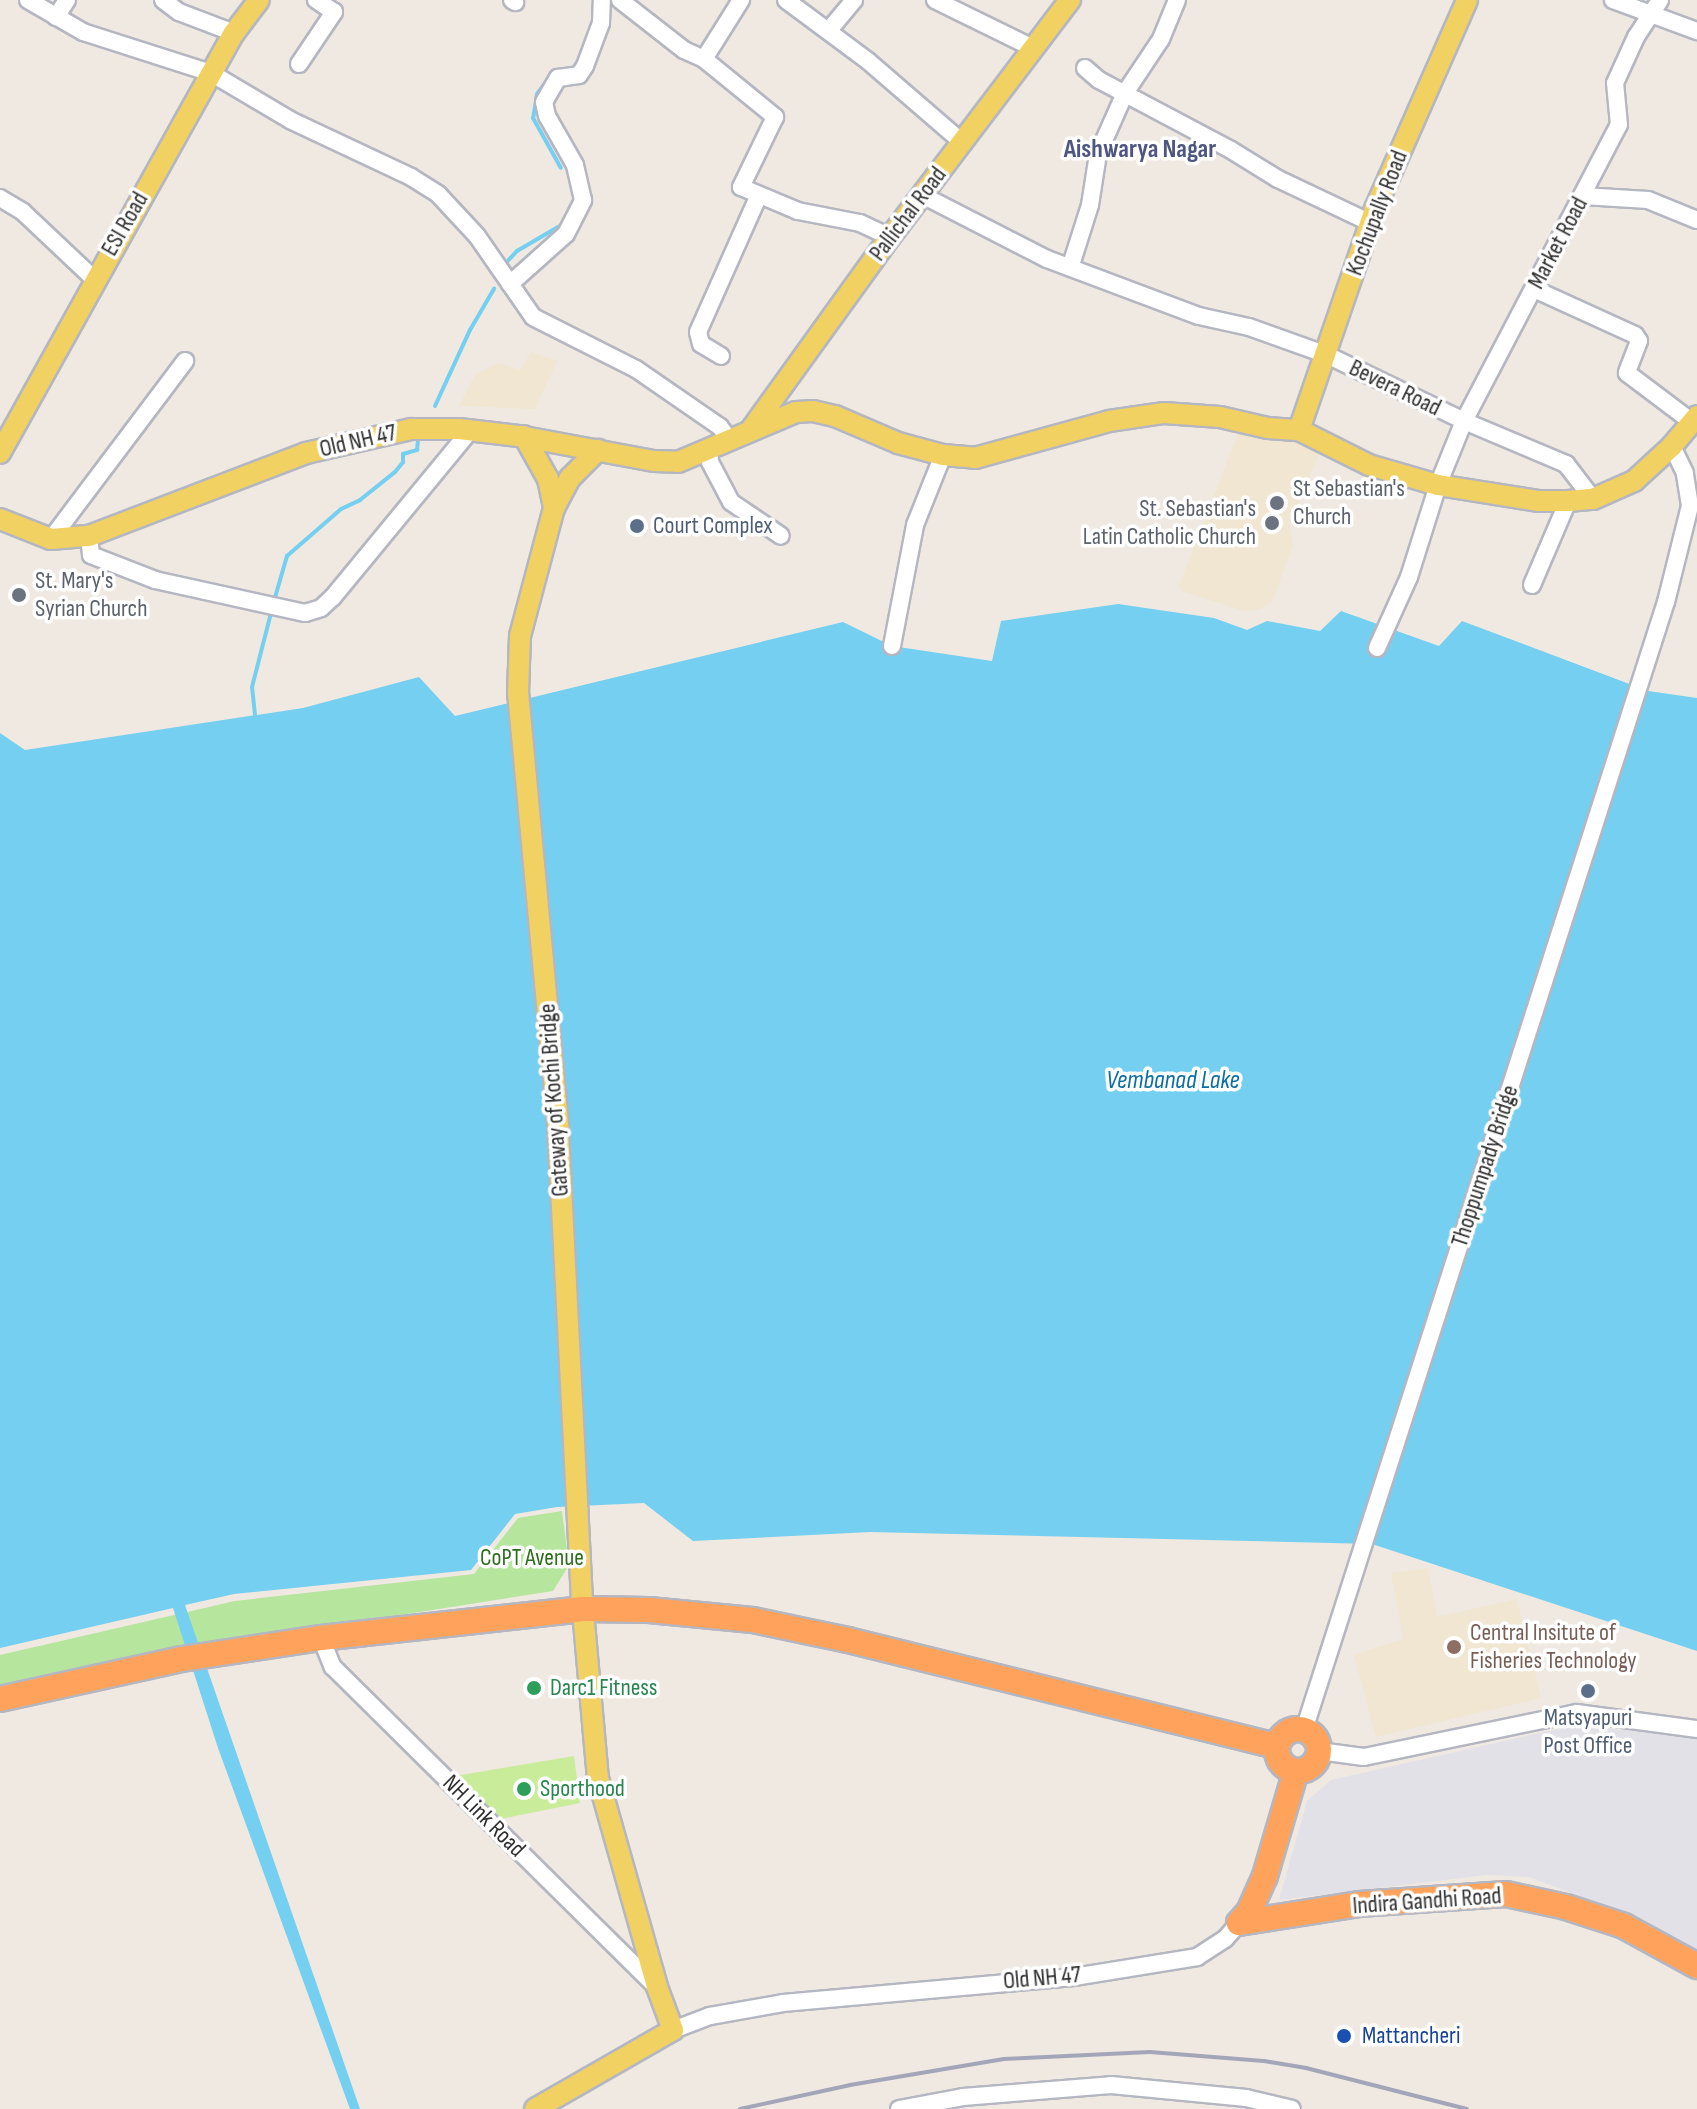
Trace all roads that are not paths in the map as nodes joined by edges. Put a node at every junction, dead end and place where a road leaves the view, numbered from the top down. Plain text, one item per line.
1 (28, 0) edge
2 (67, 0) edge
3 (163, 0) edge
4 (259, 0) edge
5 (316, 0) edge
6 (602, 0) edge
7 (620, 0) edge
8 (741, 0) edge
9 (786, 0) edge
10 (854, 0) edge
11 (935, 0) edge
12 (1070, 0) edge
13 (1177, 0) edge
14 (1613, 0) edge
15 (1660, 0) edge
16 (1463, 1) edge
17 (1650, 15) junction
18 (56, 17) junction
19 (829, 30) junction
20 (1697, 31) edge
21 (234, 33) junction
22 (1033, 48) junction
23 (704, 59) junction
24 (299, 64) dead end
25 (1085, 68) dead end
26 (211, 73) junction
27 (1125, 93) junction
28 (962, 142) junction
29 (922, 195) junction
30 (1583, 196) junction
31 (758, 197) junction
32 (0, 198) edge
33 (1697, 220) edge
34 (1371, 223) junction
35 (890, 237) junction
36 (1071, 265) junction
37 (94, 279) junction
38 (510, 284) junction
39 (1534, 289) junction
40 (1327, 355) junction
41 (721, 356) dead end
42 (185, 361) dead end
43 (1695, 419) edge
44 (1464, 421) junction
45 (1299, 430) junction
46 (470, 431) junction
47 (750, 431) junction
48 (524, 436) junction
49 (729, 439) junction
50 (562, 444) junction
51 (1672, 446) junction
52 (709, 448) junction
53 (598, 450) junction
54 (0, 453) edge
55 (943, 455) junction
56 (1438, 485) junction
57 (1593, 499) junction
58 (1568, 501) junction
59 (554, 508) junction
60 (0, 519) edge
61 (89, 536) junction
62 (781, 536) dead end
63 (51, 539) junction
64 (1532, 585) dead end
65 (892, 646) dead end
66 (1377, 648) dead end
67 (583, 1609) junction
68 (321, 1638) junction
69 (0, 1699) edge
70 (1697, 1729) edge
71 (1304, 1730) junction
72 (1277, 1746) junction
73 (1319, 1751) junction
74 (1296, 1771) junction
75 (1239, 1923) junction
76 (1697, 1966) edge
77 (657, 1987) junction
78 (673, 2030) junction
79 (535, 2109) edge
80 (899, 2109) edge
81 (1292, 2109) edge

1 - 18 street
2 - 18 street
3 - 21 street
4 - 21 main road, ESI Road
5 - 24 street
6 - 38 street
7 - 23 street
8 - 23 street
9 - 19 street
10 - 19 street
11 - 22 street
12 - 22 main road, Pallichal Road
13 - 27 street
14 - 17 street
15 - 17 street, Market Road
16 - 34 main road, Kochupally Road
17 - 20 street
17 - 30 street, Market Road
18 - 26 street
19 - 28 street
21 - 26 main road, ESI Road
22 - 28 main road, Pallichal Road
23 - 31 street
25 - 27 street
26 - 37 main road, ESI Road
26 - 38 street
27 - 34 street
27 - 36 street
28 - 29 main road, Pallichal Road
29 - 35 main road, Pallichal Road
29 - 36 street, Bevera Road
30 - 33 street
30 - 39 street, Market Road
31 - 35 street
31 - 41 street
32 - 37 street
34 - 40 main road, Kochupally Road
35 - 47 main road, Pallichal Road
36 - 40 street, Bevera Road
37 - 54 main road, ESI Road
38 - 49 street
39 - 43 street
39 - 44 street, Market Road
40 - 44 street, Bevera Road
40 - 45 main road, Kochupally Road
42 - 63 street
43 - 51 main road
44 - 56 street, Market Road
44 - 57 street, Bevera Road
45 - 55 main road, Old NH 47
45 - 56 main road
46 - 48 main road, Old NH 47
46 - 61 main road, Old NH 47
46 - 61 street
47 - 49 main road, Old NH 47
47 - 55 main road, Old NH 47
48 - 50 main road, Old NH 47
48 - 59 main road
49 - 52 main road, Old NH 47
50 - 53 main road, Old NH 47
50 - 59 main road
51 - 57 main road
51 - 71 street, Thoppumpady Bridge
52 - 53 main road, Old NH 47
52 - 62 street
53 - 59 main road
55 - 65 street
56 - 58 main road
56 - 66 street, Market Road
57 - 58 main road
58 - 64 street
59 - 67 main road, Gateway of Kochi Bridge
60 - 63 main road, Old NH 47
61 - 63 main road, Old NH 47
67 - 68 highway
67 - 72 highway
67 - 77 main road
68 - 69 highway
68 - 77 street, NH Link Road
70 - 73 street
71 - 72 highway
71 - 73 highway
72 - 74 highway
73 - 74 highway
74 - 75 highway, Old NH 47
75 - 76 highway, Indira Gandhi Road
75 - 78 street, Old NH 47
77 - 78 main road
78 - 79 main road, Old NH 47
80 - 81 street

